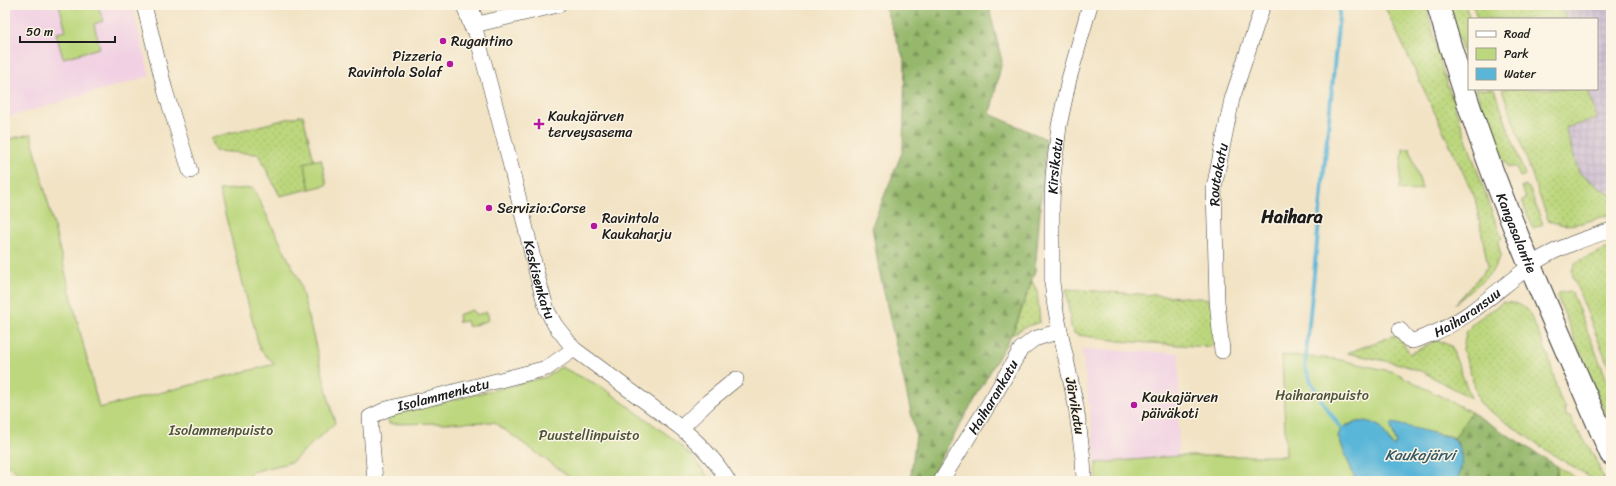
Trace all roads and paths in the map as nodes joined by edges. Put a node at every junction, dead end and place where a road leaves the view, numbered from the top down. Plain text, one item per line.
1 (144, 5) edge
2 (466, 5) edge
3 (558, 5) edge
4 (1090, 5) edge
5 (1263, 5) edge
6 (1438, 5) edge
7 (474, 25) junction
8 (190, 171) dead end
9 (1611, 230) edge
10 (1531, 266) junction
11 (1400, 330) dead end
12 (1060, 331) junction
13 (574, 349) junction
14 (1222, 351) dead end
15 (736, 379) dead end
16 (681, 428) junction
17 (1611, 454) edge
18 (375, 481) edge
19 (728, 481) edge
20 (941, 481) edge
21 (1084, 481) edge

1 - 8 street
2 - 7 street, Keskisenkatu
3 - 7 street
4 - 12 street, Kirsikatu
5 - 14 street, Routakatu
6 - 10 main road, Kangasalantie
7 - 13 street, Keskisenkatu
9 - 10 street
10 - 11 street, Haiharansuu
10 - 17 main road, Kangasalantie
12 - 20 street, Haiharankatu
12 - 21 street, Järvikatu
13 - 16 street, Keskisenkatu
13 - 18 street, Isolammenkatu
15 - 16 street
16 - 19 street, Keskisenkatu

